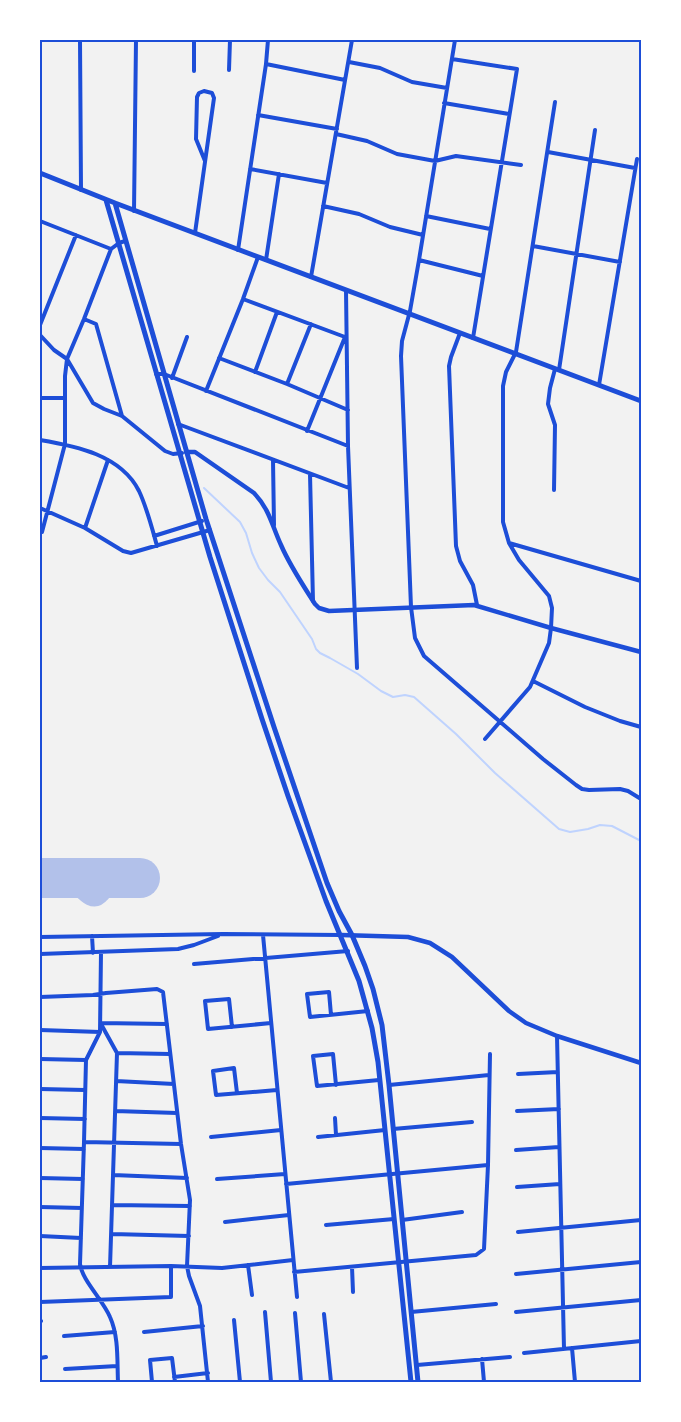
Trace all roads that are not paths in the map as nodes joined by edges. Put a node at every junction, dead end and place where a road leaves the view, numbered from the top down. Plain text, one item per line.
1 (80, 40) edge
2 (136, 40) edge
3 (194, 40) edge
4 (230, 40) edge
5 (268, 40) edge
6 (352, 40) edge
7 (455, 40) edge
8 (452, 59) junction
9 (348, 62) junction
10 (266, 64) junction
11 (228, 70) dead end
12 (194, 71) dead end
13 (345, 80) junction
14 (447, 88) junction
15 (555, 102) dead end
16 (444, 103) junction
17 (258, 114) junction
18 (509, 114) junction
19 (337, 129) junction
20 (595, 130) dead end
21 (336, 134) junction
22 (548, 152) junction
23 (637, 159) dead end
24 (592, 160) junction
25 (205, 161) junction
26 (435, 161) junction
27 (501, 162) junction
28 (522, 165) dead end
29 (635, 168) junction
30 (250, 169) junction
31 (40, 173) edge
32 (279, 174) junction
33 (327, 183) junction
34 (80, 190) junction
35 (106, 200) junction
36 (114, 203) junction
37 (323, 206) junction
38 (134, 211) junction
39 (426, 216) junction
40 (41, 222) edge
41 (490, 229) junction
42 (195, 233) junction
43 (76, 235) junction
44 (423, 235) junction
45 (126, 241) junction
46 (119, 243) junction
47 (533, 246) junction
48 (111, 249) junction
49 (238, 250) junction
50 (577, 254) junction
51 (258, 257) junction
52 (266, 260) junction
53 (419, 260) junction
54 (620, 262) junction
55 (483, 276) junction
56 (311, 277) junction
57 (346, 290) junction
58 (243, 299) junction
59 (277, 312) junction
60 (410, 314) junction
61 (84, 318) junction
62 (311, 324) junction
63 (40, 326) edge
64 (460, 333) junction
65 (40, 335) edge
66 (187, 337) dead end
67 (346, 337) junction
68 (473, 338) junction
69 (516, 353) junction
70 (219, 358) junction
71 (66, 359) junction
72 (557, 370) junction
73 (255, 372) junction
74 (156, 374) junction
75 (164, 374) junction
76 (172, 378) junction
77 (287, 384) junction
78 (599, 385) junction
79 (206, 391) junction
80 (40, 398) edge
81 (65, 398) junction
82 (321, 399) junction
83 (641, 401) edge
84 (348, 410) junction
85 (122, 416) junction
86 (178, 424) junction
87 (308, 431) junction
88 (40, 440) edge
89 (65, 444) junction
90 (348, 446) junction
91 (186, 452) junction
92 (179, 454) junction
93 (108, 460) junction
94 (272, 460) junction
95 (310, 474) junction
96 (349, 488) junction
97 (554, 490) dead end
98 (40, 508) edge
99 (48, 511) junction
100 (206, 519) junction
101 (199, 522) junction
102 (274, 525) junction
103 (85, 528) junction
104 (210, 530) junction
105 (42, 532) dead end
106 (202, 532) junction
107 (154, 536) junction
108 (509, 544) junction
109 (157, 546) junction
110 (641, 581) edge
111 (313, 601) junction
112 (477, 605) junction
113 (411, 607) junction
114 (355, 610) junction
115 (551, 628) junction
116 (641, 652) edge
117 (357, 668) dead end
118 (532, 681) junction
119 (500, 722) junction
120 (641, 727) edge
121 (485, 739) dead end
122 (641, 798) edge
123 (223, 934) junction
124 (262, 935) junction
125 (341, 935) junction
126 (352, 935) junction
127 (92, 936) junction
128 (40, 937) edge
129 (348, 951) junction
130 (101, 952) junction
131 (93, 953) junction
132 (40, 954) edge
133 (265, 958) junction
134 (194, 964) dead end
135 (100, 994) junction
136 (40, 997) edge
137 (368, 1011) junction
138 (331, 1015) junction
139 (100, 1023) junction
140 (271, 1023) junction
141 (166, 1024) junction
142 (232, 1027) junction
143 (40, 1030) edge
144 (100, 1032) junction
145 (557, 1036) junction
146 (117, 1053) junction
147 (170, 1054) junction
148 (490, 1054) dead end
149 (40, 1059) edge
150 (86, 1060) junction
151 (641, 1063) edge
152 (558, 1072) junction
153 (518, 1074) dead end
154 (489, 1075) junction
155 (379, 1080) junction
156 (116, 1082) junction
157 (174, 1084) junction
158 (336, 1085) junction
159 (390, 1085) junction
160 (40, 1089) edge
161 (85, 1090) junction
162 (277, 1090) junction
163 (237, 1093) junction
164 (559, 1108) junction
165 (115, 1111) junction
166 (517, 1112) dead end
167 (178, 1114) junction
168 (40, 1118) edge
169 (335, 1118) dead end
170 (85, 1119) junction
171 (472, 1122) dead end
172 (394, 1129) junction
173 (281, 1130) junction
174 (385, 1130) junction
175 (336, 1135) junction
176 (211, 1137) dead end
177 (318, 1137) dead end
178 (84, 1142) junction
179 (114, 1144) junction
180 (182, 1144) junction
181 (559, 1147) junction
182 (40, 1148) edge
183 (84, 1148) junction
184 (516, 1150) dead end
185 (488, 1165) junction
186 (398, 1173) junction
187 (285, 1174) junction
188 (389, 1174) junction
189 (113, 1175) junction
190 (40, 1178) edge
191 (187, 1178) junction
192 (83, 1179) junction
193 (217, 1179) dead end
194 (286, 1184) junction
195 (560, 1184) junction
196 (517, 1187) dead end
197 (112, 1205) junction
198 (190, 1206) junction
199 (40, 1207) edge
200 (82, 1208) junction
201 (462, 1212) dead end
202 (289, 1216) junction
203 (394, 1218) junction
204 (402, 1220) junction
205 (641, 1220) edge
206 (225, 1222) dead end
207 (326, 1225) dead end
208 (561, 1228) junction
209 (518, 1232) dead end
210 (112, 1234) junction
211 (40, 1236) edge
212 (189, 1236) junction
213 (81, 1238) junction
214 (293, 1260) junction
215 (407, 1262) junction
216 (641, 1262) edge
217 (398, 1263) junction
218 (248, 1265) junction
219 (171, 1266) junction
220 (187, 1266) junction
221 (352, 1267) junction
222 (40, 1268) edge
223 (80, 1268) junction
224 (110, 1268) junction
225 (562, 1270) junction
226 (294, 1272) junction
227 (516, 1274) dead end
228 (352, 1292) dead end
229 (252, 1295) dead end
230 (297, 1298) dead end
231 (101, 1300) junction
232 (641, 1300) edge
233 (40, 1302) edge
234 (496, 1304) dead end
235 (563, 1308) junction
236 (265, 1312) dead end
237 (412, 1312) junction
238 (516, 1312) dead end
239 (295, 1313) dead end
240 (324, 1314) dead end
241 (234, 1320) dead end
242 (203, 1326) junction
243 (115, 1332) junction
244 (144, 1332) dead end
245 (64, 1336) dead end
246 (641, 1342) edge
247 (572, 1348) junction
248 (564, 1349) junction
249 (524, 1353) dead end
250 (46, 1357) dead end
251 (510, 1357) dead end
252 (40, 1358) edge
253 (482, 1360) junction
254 (417, 1365) junction
255 (117, 1366) junction
256 (64, 1369) dead end
257 (208, 1373) junction
258 (174, 1377) junction
259 (118, 1382) edge
260 (152, 1382) edge
261 (174, 1382) edge
262 (208, 1382) edge
263 (240, 1382) edge
264 (271, 1382) edge
265 (301, 1382) edge
266 (331, 1382) edge
267 (411, 1382) edge
268 (418, 1382) edge
269 (484, 1382) edge
270 (575, 1382) edge

1 - 34 street
2 - 38 street
3 - 12 street
4 - 11 street
5 - 10 street
6 - 9 street
7 - 8 street
8 - 14 street
8 - 18 street
9 - 13 street
9 - 14 street
10 - 13 street
10 - 17 street
13 - 19 street
14 - 16 street
15 - 22 street
16 - 18 street
16 - 26 street
17 - 19 street
17 - 30 street
18 - 27 street
19 - 21 street
20 - 24 street
21 - 26 street
21 - 33 street
22 - 24 street
22 - 47 street
23 - 29 street
24 - 29 street
24 - 50 street
25 - 25 street
25 - 42 street
26 - 27 street
26 - 39 street
27 - 28 street
27 - 41 street
29 - 54 street
30 - 32 street
30 - 49 street
31 - 34 main road
32 - 33 street
32 - 52 street
33 - 37 street
34 - 35 main road
35 - 36 main road
35 - 46 main road
36 - 38 main road
36 - 45 main road
37 - 44 street
37 - 56 street
38 - 42 main road
39 - 41 street
39 - 44 street
40 - 43 street
41 - 55 street
42 - 49 main road
43 - 48 street
43 - 63 street
44 - 53 street
45 - 46 street
45 - 75 main road
46 - 48 street
46 - 74 main road
47 - 50 street
47 - 69 street
48 - 61 street
49 - 51 main road
50 - 54 street
50 - 72 street
51 - 52 main road
51 - 58 street
52 - 56 main road
53 - 55 street
53 - 60 street
54 - 78 street
55 - 68 street
56 - 57 main road
57 - 60 main road
57 - 67 street
58 - 59 street
58 - 70 street
59 - 62 street
59 - 73 street
60 - 64 main road
60 - 113 street
61 - 71 street
61 - 85 street
62 - 67 street
62 - 77 street
64 - 68 main road
64 - 112 street
65 - 71 street
66 - 76 street
67 - 82 street
67 - 84 street
68 - 69 main road
69 - 72 main road
69 - 108 street
70 - 73 street
70 - 79 street
71 - 81 street
71 - 85 street
72 - 78 main road
72 - 97 street
73 - 77 street
74 - 75 street
74 - 92 main road
75 - 76 street
75 - 86 main road
76 - 79 street
77 - 82 street
78 - 83 main road
79 - 87 street
80 - 81 street
81 - 89 street
82 - 84 street
82 - 87 street
84 - 90 street
85 - 92 street
86 - 91 main road
86 - 94 street
87 - 90 street
88 - 89 street
89 - 93 street
89 - 99 street
90 - 96 street
91 - 92 street
91 - 100 main road
91 - 102 street
92 - 101 main road
93 - 103 street
93 - 107 street
94 - 95 street
94 - 102 street
95 - 96 street
95 - 111 street
96 - 114 street
98 - 99 street
99 - 103 street
99 - 105 street
100 - 101 street
100 - 104 main road
101 - 106 main road
101 - 107 street
102 - 111 street
103 - 109 street
104 - 106 street
104 - 126 main road
106 - 109 street
106 - 125 main road
107 - 109 street
108 - 110 street
108 - 115 street
111 - 114 street
112 - 113 street
112 - 115 street
113 - 114 street
113 - 119 street
114 - 117 street
115 - 116 street
115 - 118 street
118 - 119 street
118 - 120 street
119 - 121 street
119 - 122 street
123 - 124 street
123 - 127 street
123 - 130 street
124 - 125 street
124 - 133 street
125 - 126 street
125 - 129 main road
126 - 145 street
126 - 159 main road
127 - 128 street
127 - 131 street
129 - 133 street
129 - 137 main road
130 - 131 street
130 - 135 street
131 - 132 street
133 - 134 street
133 - 140 street
135 - 136 street
135 - 139 street
135 - 141 street
137 - 138 street
137 - 155 main road
138 - 138 street
139 - 141 street
139 - 144 street
139 - 146 street
140 - 142 street
140 - 162 street
141 - 147 street
142 - 142 street
143 - 144 street
144 - 150 street
145 - 151 street
145 - 152 street
146 - 147 street
146 - 156 street
147 - 157 street
148 - 154 street
149 - 150 street
150 - 161 street
152 - 153 street
152 - 164 street
154 - 159 street
154 - 185 street
155 - 158 street
155 - 174 main road
156 - 157 street
156 - 165 street
157 - 167 street
158 - 158 street
159 - 172 main road
160 - 161 street
161 - 170 street
162 - 163 street
162 - 173 street
163 - 163 street
164 - 166 street
164 - 181 street
165 - 167 street
165 - 179 street
167 - 180 street
168 - 170 street
169 - 175 street
170 - 178 street
171 - 172 street
172 - 186 main road
173 - 176 street
173 - 187 street
174 - 175 street
174 - 188 main road
175 - 177 street
178 - 179 street
178 - 183 street
179 - 180 street
179 - 189 street
180 - 191 street
181 - 184 street
181 - 195 street
182 - 183 street
183 - 192 street
185 - 186 street
185 - 215 street
186 - 188 street
186 - 204 main road
187 - 193 street
187 - 194 street
188 - 194 street
188 - 203 main road
189 - 191 street
189 - 197 street
190 - 192 street
191 - 198 street
192 - 200 street
194 - 202 street
195 - 196 street
195 - 208 street
197 - 198 street
197 - 210 street
198 - 212 street
199 - 200 street
200 - 213 street
201 - 204 street
202 - 206 street
202 - 214 street
203 - 207 street
203 - 217 main road
204 - 215 main road
205 - 208 street
208 - 209 street
208 - 225 street
210 - 212 street
210 - 224 street
211 - 213 street
212 - 220 street
213 - 223 street
214 - 218 street
214 - 226 street
215 - 217 street
215 - 237 main road
216 - 225 street
217 - 221 street
217 - 267 main road
218 - 220 street
218 - 229 street
219 - 220 street
219 - 224 street
219 - 231 street
220 - 242 street
221 - 226 street
221 - 228 street
222 - 223 street
223 - 224 street
223 - 231 street
225 - 227 street
225 - 235 street
226 - 230 street
231 - 233 street
231 - 243 street
232 - 235 street
234 - 237 street
235 - 238 street
235 - 248 street
236 - 264 street
237 - 254 main road
239 - 265 street
240 - 266 street
241 - 263 street
242 - 244 street
242 - 257 street
243 - 245 street
243 - 255 street
246 - 247 street
247 - 248 street
247 - 270 street
248 - 249 street
250 - 252 street
251 - 253 street
253 - 254 street
253 - 269 street
254 - 268 main road
255 - 256 street
255 - 259 street
257 - 258 street
257 - 262 street
258 - 260 street
258 - 261 street

